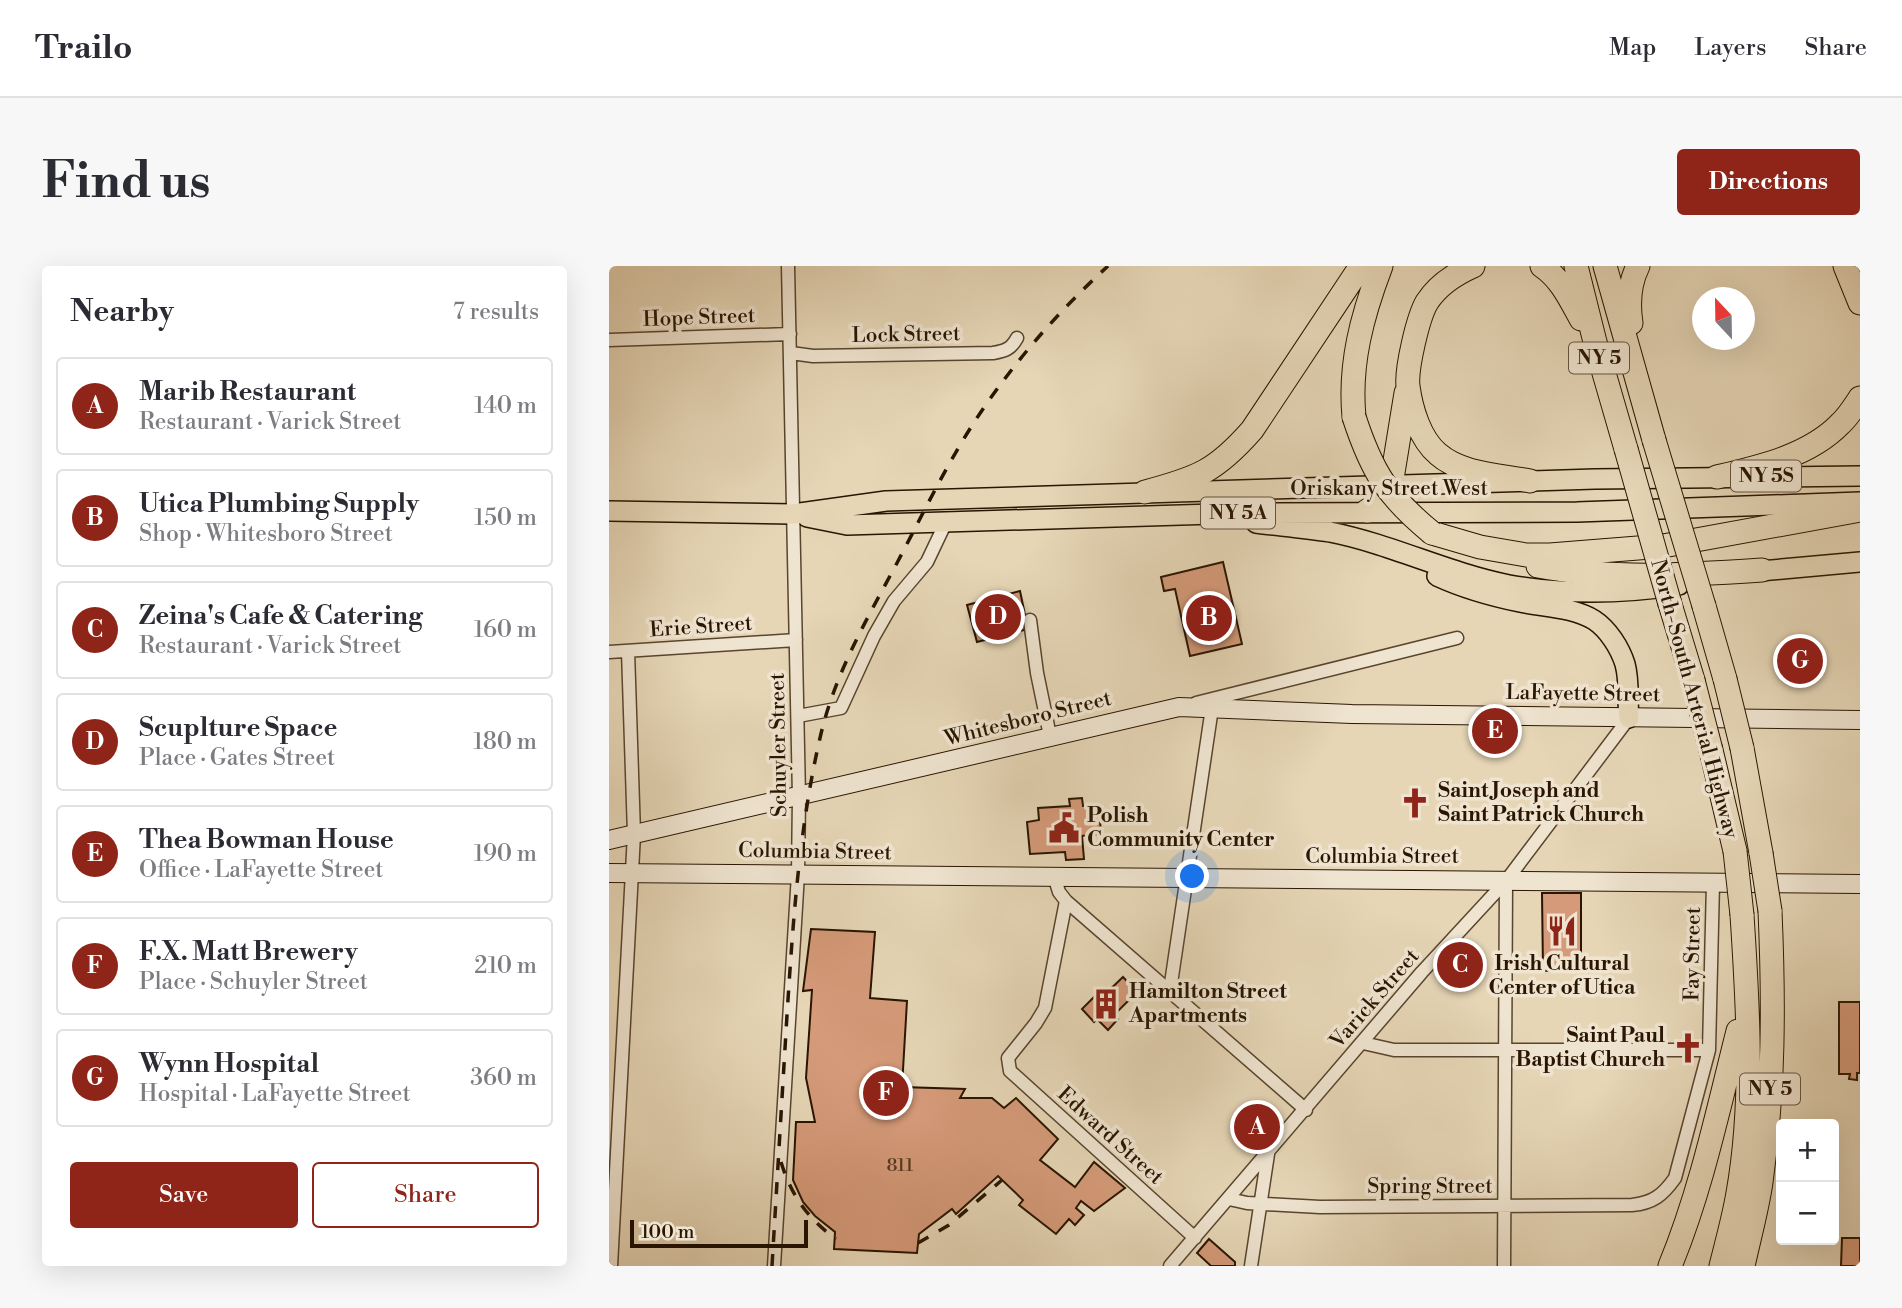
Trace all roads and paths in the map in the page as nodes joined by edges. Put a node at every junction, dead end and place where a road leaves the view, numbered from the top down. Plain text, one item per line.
1 (788, 266) edge
2 (1361, 266) edge
3 (1381, 266) edge
4 (1473, 266) edge
5 (1542, 266) edge
6 (1576, 266) edge
7 (1605, 266) edge
8 (1638, 266) edge
9 (1851, 276) edge
10 (1860, 303) edge
11 (790, 334) junction
12 (1017, 338) dead end
13 (609, 340) edge
14 (1595, 342) junction
15 (791, 353) junction
16 (1638, 382) junction
17 (1408, 383) junction
18 (1860, 398) edge
19 (1860, 476) edge
20 (1717, 477) junction
21 (1671, 478) joint
22 (1530, 481) junction
23 (1391, 485) junction
24 (1145, 492) junction
25 (1860, 502) edge
26 (1685, 509) joint
27 (609, 510) edge
28 (1860, 510) edge
29 (1367, 511) junction
30 (793, 514) junction
31 (1196, 514) junction
32 (946, 522) junction
33 (1433, 533) junction
34 (1397, 552) junction
35 (1860, 562) edge
36 (1762, 570) junction
37 (1030, 620) dead end
38 (1457, 638) dead end
39 (796, 640) junction
40 (628, 651) junction
41 (609, 652) edge
42 (1179, 707) junction
43 (1212, 708) junction
44 (799, 716) junction
45 (1629, 718) junction
46 (1860, 720) edge
47 (1050, 736) junction
48 (799, 797) junction
49 (634, 834) junction
50 (609, 840) edge
51 (609, 873) edge
52 (633, 873) junction
53 (798, 874) junction
54 (1053, 876) junction
55 (1187, 878) junction
56 (1506, 881) junction
57 (1713, 883) junction
58 (1860, 884) edge
59 (1066, 901) junction
60 (1170, 990) junction
61 (1747, 994) junction
62 (1363, 1043) junction
63 (1505, 1050) junction
64 (1709, 1050) junction
65 (1306, 1110) junction
66 (1268, 1153) junction
67 (1229, 1199) junction
68 (1261, 1205) junction
69 (1632, 1205) joint
70 (1504, 1206) junction
71 (1195, 1238) junction
72 (1681, 1240) junction
73 (611, 1266) edge
74 (774, 1266) edge
75 (1170, 1266) edge
76 (1251, 1266) edge
77 (1504, 1266) edge
78 (1670, 1266) edge
79 (1676, 1266) edge
80 (1721, 1266) edge
81 (1743, 1266) edge

1 - 11 street, Schuyler Street
2 - 24 highway
3 - 33 highway, bridge
4 - 17 highway
5 - 14 highway
6 - 14 highway, North-South Arterial Highway / NY 5
7 - 16 highway, North-South Arterial Highway / NY 5
8 - 16 highway
9 - 10 highway
11 - 13 street, Hope Street
11 - 15 street, Schuyler Street
12 - 15 street, Lock Street
14 - 61 highway, North-South Arterial Highway / NY 5, bridge
15 - 30 street, Schuyler Street
16 - 81 highway, North-South Arterial Highway / NY 5, bridge
17 - 22 highway
17 - 23 highway
18 - 20 highway
19 - 20 main road, Oriskany Street West / NY 5S
20 - 21 main road, Oriskany Street West / NY 5S
21 - 22 main road, Oriskany Street West / NY 5A
22 - 23 main road, Oriskany Street West / NY 5A
23 - 24 main road, Oriskany Street West / NY 5A
23 - 29 highway
24 - 30 main road, Oriskany Street West / NY 5A
25 - 26 main road, Oriskany Street West / NY 5S
26 - 29 main road, Oriskany Street West / NY 5A
27 - 30 main road, Oriskany Street West / NY 5A
28 - 33 highway
29 - 31 main road, Oriskany Street West / NY 5A
30 - 32 main road, Oriskany Street West / NY 5A
30 - 39 street, Schuyler Street
31 - 32 main road, Oriskany Street West / NY 5A
31 - 34 main road
32 - 44 street
33 - 36 highway
34 - 36 main road
34 - 45 main road
35 - 36 main road
37 - 47 street
38 - 42 street, Whitesboro Street
39 - 40 street, Erie Street
39 - 44 street, Schuyler Street
40 - 41 street, Erie Street
40 - 49 street
42 - 43 street, LaFayette Street
42 - 47 street, Whitesboro Street
43 - 45 street, LaFayette Street
43 - 55 street
44 - 48 street, Schuyler Street
45 - 46 street, LaFayette Street
45 - 56 street, Varick Street
47 - 48 street, Whitesboro Street
48 - 49 street, Whitesboro Street
48 - 53 street, Schuyler Street
49 - 50 street, Whitesboro Street
49 - 52 street
51 - 52 street, Columbia Street
52 - 53 street, Columbia Street
52 - 73 street
53 - 54 street, Columbia Street
53 - 74 street, Schuyler Street
54 - 55 street, Columbia Street
54 - 59 street
55 - 56 street, Columbia Street
55 - 60 street
56 - 57 street, Columbia Street
56 - 62 street, Varick Street
56 - 63 street
57 - 58 street, Columbia Street
57 - 64 street, Fay Street
59 - 60 street
59 - 71 street, Edward Street
60 - 65 street
61 - 72 highway
61 - 80 highway, North-South Arterial Highway / NY 5
62 - 63 street
62 - 65 street, Varick Street
63 - 64 street
63 - 70 street
64 - 69 street, Fay Street
65 - 66 street, Varick Street
66 - 67 street, Varick Street
66 - 68 street
67 - 68 street, Spring Street
67 - 71 street, Varick Street
68 - 70 street, Spring Street
68 - 76 street
69 - 70 street, Spring Street
70 - 77 street
71 - 75 street, Varick Street
72 - 78 highway
72 - 79 highway

